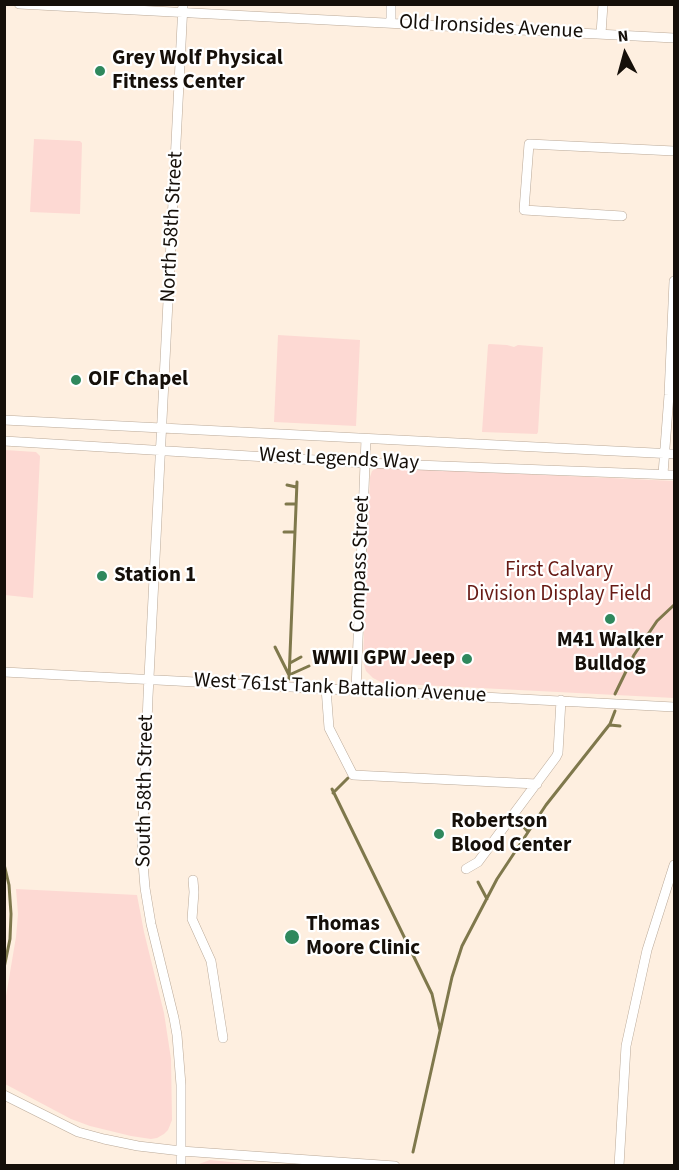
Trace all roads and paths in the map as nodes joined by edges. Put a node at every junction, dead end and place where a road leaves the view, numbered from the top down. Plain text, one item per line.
1 (19, 4) edge
2 (392, 4) edge
3 (603, 4) edge
4 (183, 9) edge
5 (390, 23) junction
6 (601, 34) junction
7 (675, 38) edge
8 (675, 151) edge
9 (622, 216) dead end
10 (675, 281) edge
11 (4, 420) edge
12 (162, 428) junction
13 (366, 439) junction
14 (4, 441) edge
15 (161, 449) junction
16 (670, 454) edge
17 (365, 462) junction
18 (663, 474) junction
19 (675, 475) edge
20 (4, 672) edge
21 (149, 680) junction
22 (326, 688) junction
23 (356, 690) junction
24 (561, 700) junction
25 (675, 707) edge
26 (537, 784) junction
27 (675, 865) edge
28 (466, 869) dead end
29 (193, 880) dead end
30 (223, 1038) dead end
31 (4, 1095) edge
32 (182, 1151) junction
33 (181, 1166) edge
34 (395, 1166) edge
35 (619, 1166) edge

1 - 4 street, Old Ironsides Avenue
2 - 5 street
3 - 6 street
4 - 5 street, Old Ironsides Avenue
4 - 12 street, North 58th Street
5 - 6 street, Old Ironsides Avenue
6 - 7 street, Old Ironsides Avenue
8 - 9 street
10 - 16 street
11 - 12 street, West Legends Way
12 - 13 street, West Legends Way
12 - 15 street, North 58th Street
13 - 16 street, West Legends Way
13 - 17 street, Compass Street
14 - 15 street, West Legends Way
15 - 17 street, West Legends Way
15 - 21 street, South 58th Street
16 - 18 street
17 - 18 street, West Legends Way
17 - 23 street, Compass Street
18 - 19 street, West Legends Way
20 - 21 street, West 761st Tank Battalion Avenue
21 - 22 street, West 761st Tank Battalion Avenue
21 - 32 street, South 58th Street
22 - 23 street, West 761st Tank Battalion Avenue
22 - 26 street
23 - 24 street, West 761st Tank Battalion Avenue
24 - 25 street, West 761st Tank Battalion Avenue
24 - 26 street
26 - 28 street
27 - 35 street
29 - 30 street
31 - 32 street
32 - 33 street, South 58th Street
32 - 34 street

